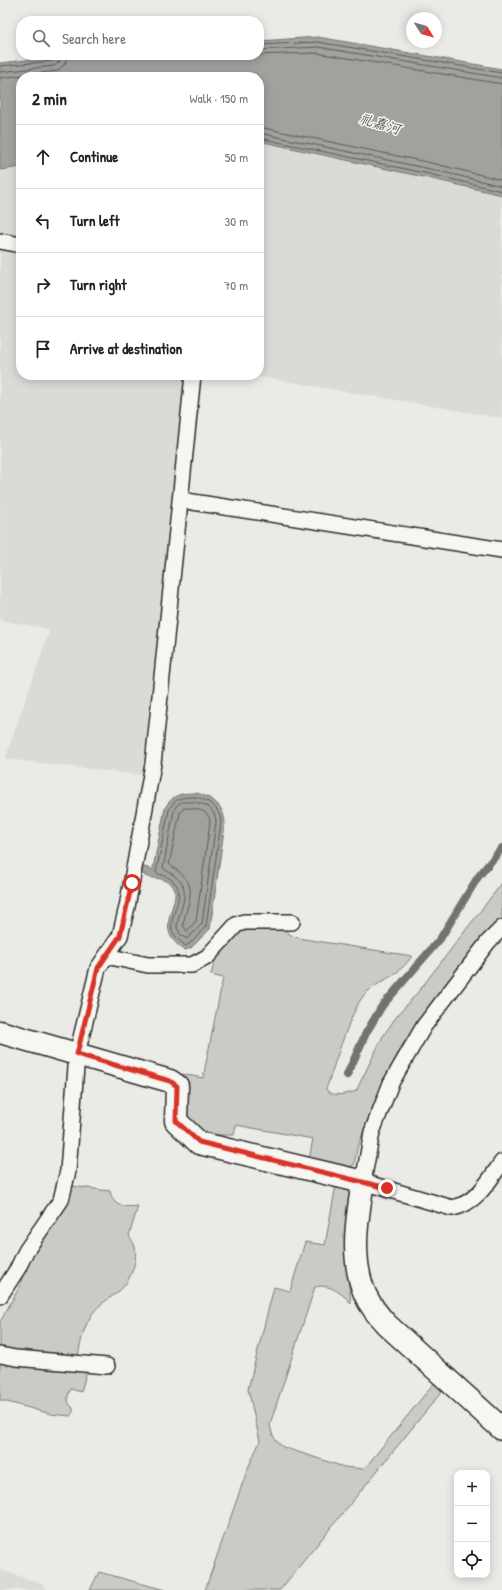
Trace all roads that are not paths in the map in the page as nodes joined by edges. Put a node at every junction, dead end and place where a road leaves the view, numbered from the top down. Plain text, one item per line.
1 (0, 241) edge
2 (16, 244) edge
3 (192, 380) edge
4 (180, 500) junction
5 (502, 550) edge
6 (292, 922) dead end
7 (502, 928) edge
8 (106, 956) junction
9 (0, 1032) edge
10 (77, 1054) junction
11 (502, 1162) edge
12 (363, 1182) junction
13 (0, 1296) edge
14 (0, 1355) edge
15 (107, 1366) dead end
16 (502, 1429) edge

1 - 2 lane
3 - 4 lane
4 - 5 lane
4 - 8 lane
6 - 8 lane
7 - 12 lane
8 - 10 lane
9 - 10 street
10 - 12 street
10 - 13 lane
11 - 12 lane
12 - 16 street
14 - 15 lane

